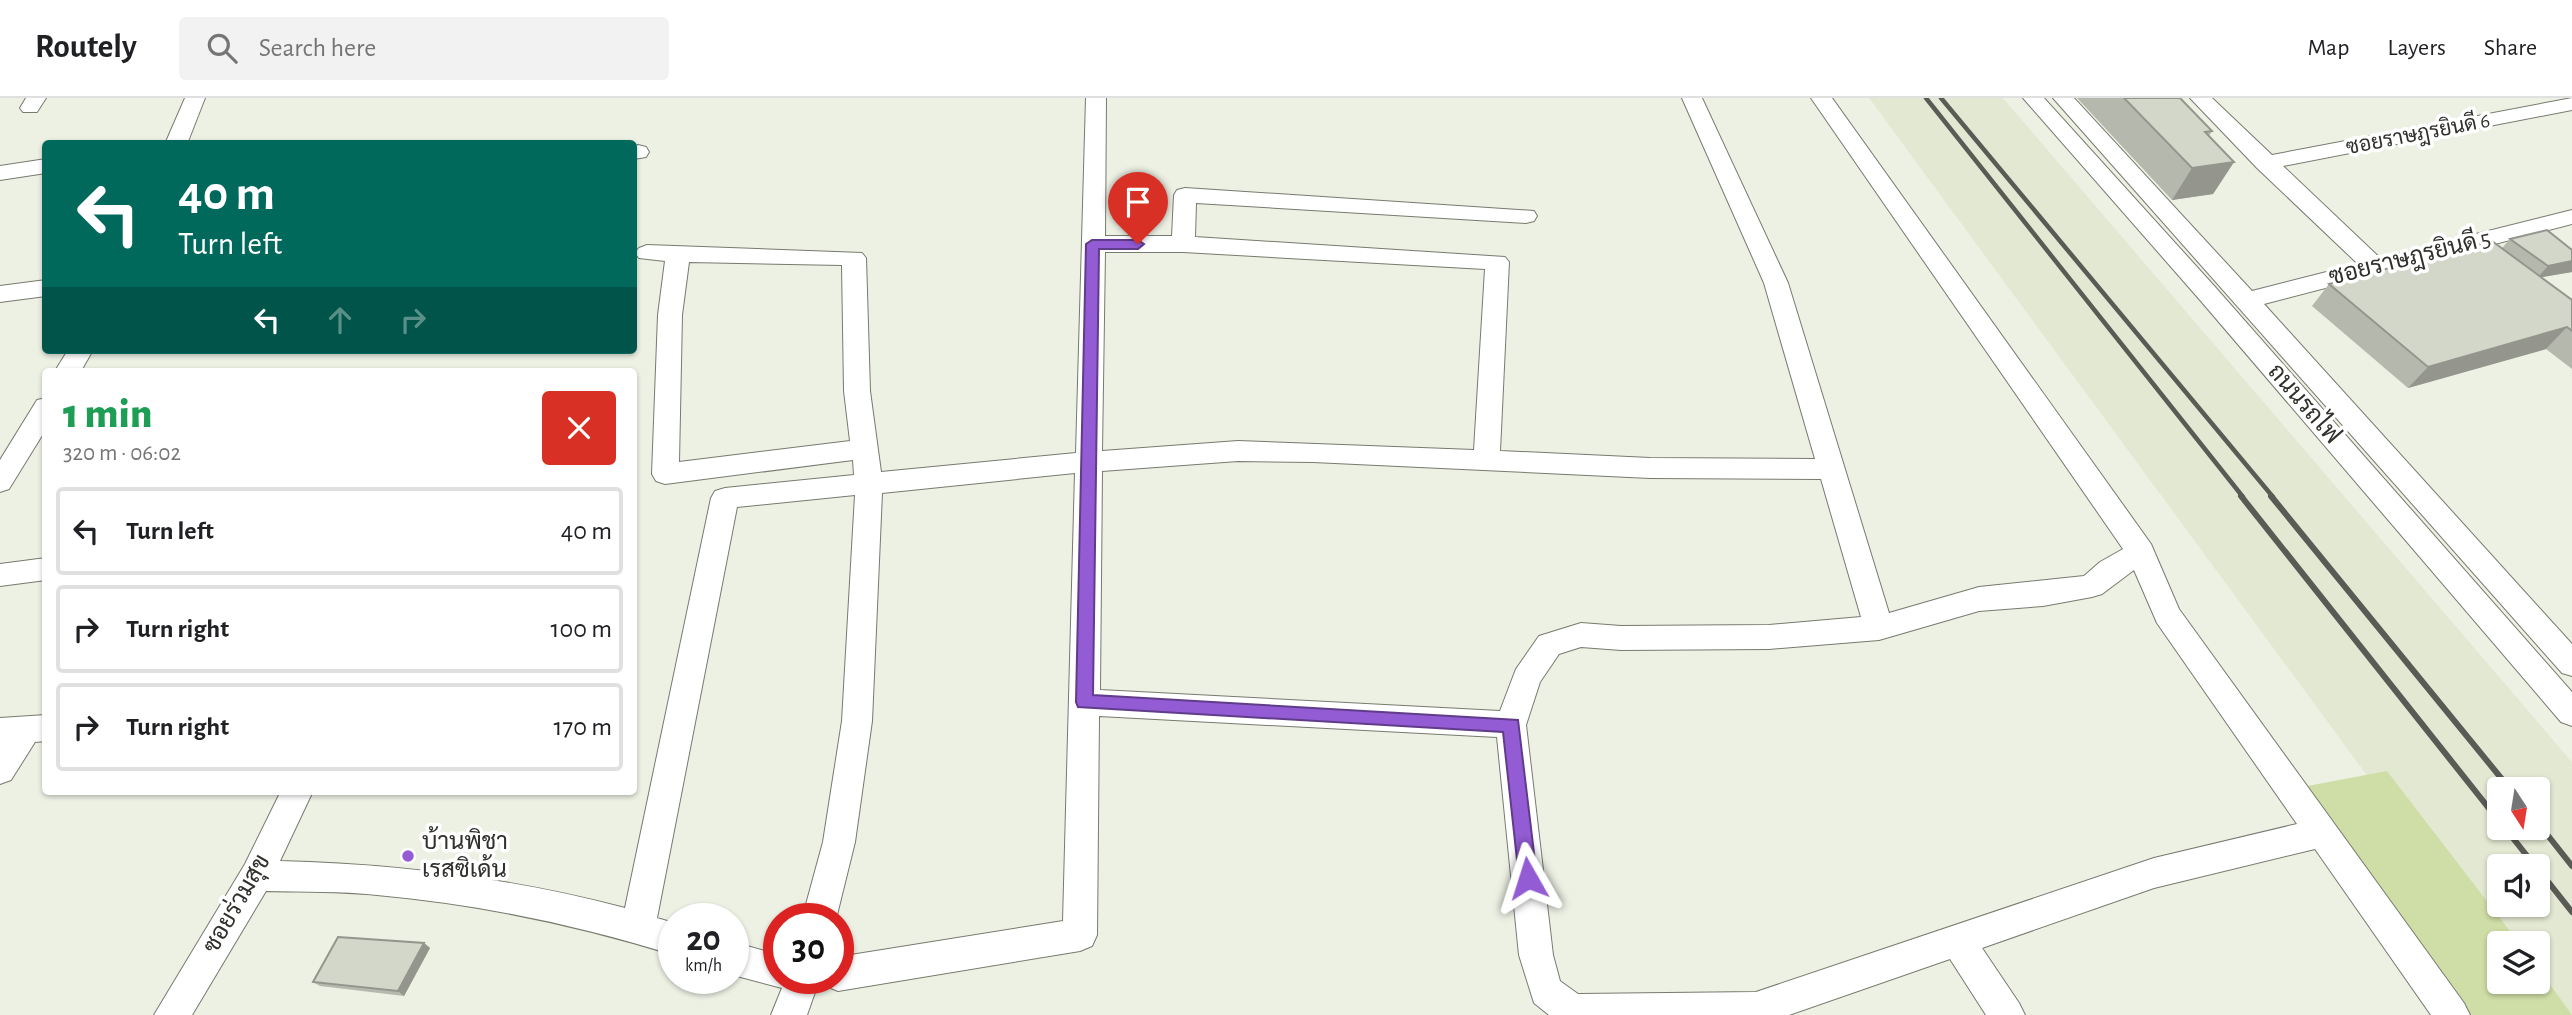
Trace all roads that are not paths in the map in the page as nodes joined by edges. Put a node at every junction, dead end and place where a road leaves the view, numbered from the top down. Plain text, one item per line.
1 (195, 98) edge
2 (1096, 98) edge
3 (1692, 98) edge
4 (1821, 98) edge
5 (2033, 98) edge
6 (2063, 98) edge
7 (2200, 98) edge
8 (2572, 104) edge
9 (178, 140) edge
10 (2113, 154) junction
11 (2084, 157) junction
12 (2265, 163) junction
13 (42, 167) edge
14 (0, 173) edge
15 (1526, 216) dead end
16 (2572, 217) edge
17 (1092, 244) junction
18 (1183, 244) junction
19 (2468, 245) junction
20 (647, 253) dead end
21 (678, 254) junction
22 (2488, 260) edge
23 (2374, 266) junction
24 (42, 289) edge
25 (0, 294) edge
26 (2247, 300) junction
27 (42, 411) edge
28 (12, 443) edge
29 (864, 449) junction
30 (1485, 461) junction
31 (1088, 462) junction
32 (1832, 469) junction
33 (0, 482) edge
34 (869, 484) junction
35 (2141, 552) junction
36 (42, 570) edge
37 (0, 575) edge
38 (1879, 628) junction
39 (2572, 664) edge
40 (1084, 702) junction
41 (2572, 713) edge
42 (1511, 725) junction
43 (24, 730) edge
44 (0, 769) edge
45 (295, 795) edge
46 (2322, 833) junction
47 (257, 875) junction
48 (823, 903) edge
49 (638, 928) junction
50 (658, 934) edge
51 (1958, 942) junction
52 (854, 971) edge
53 (795, 994) edge
54 (172, 1015) edge
55 (789, 1015) edge
56 (2007, 1015) edge
57 (2452, 1015) edge

1 - 9 street
2 - 17 street
3 - 32 street
4 - 35 street
5 - 11 street, ถนนรถไฟ
6 - 10 street, ถนนรถไฟ
7 - 12 street
8 - 12 street, ซอยราษฎรยินดี 6
10 - 11 street
10 - 26 street, ถนนรถไฟ
11 - 41 street, ถนนรถไฟ
12 - 23 street
13 - 14 street
15 - 18 street
16 - 19 street, ซอยราษฎรยินดี 5
17 - 18 street
17 - 31 street
18 - 30 street
19 - 22 street
19 - 23 street, ซอยราษฎรยินดี 5
20 - 21 street
21 - 29 street
21 - 29 street
23 - 26 street, ซอยราษฎรยินดี 5
24 - 25 street
26 - 39 street, ถนนรถไฟ
27 - 28 street
28 - 33 street
29 - 34 street
30 - 31 street
30 - 32 street
31 - 34 street
31 - 40 street
32 - 38 street
34 - 48 street
34 - 49 street
35 - 38 street
35 - 46 street
36 - 37 street
38 - 42 street
40 - 42 street
40 - 52 street
42 - 51 street
43 - 44 street
45 - 47 street, ซอยร่วมสุข
46 - 51 street
46 - 57 street
47 - 49 street
47 - 54 street, ซอยร่วมสุข
49 - 50 street
51 - 56 street
53 - 55 street

